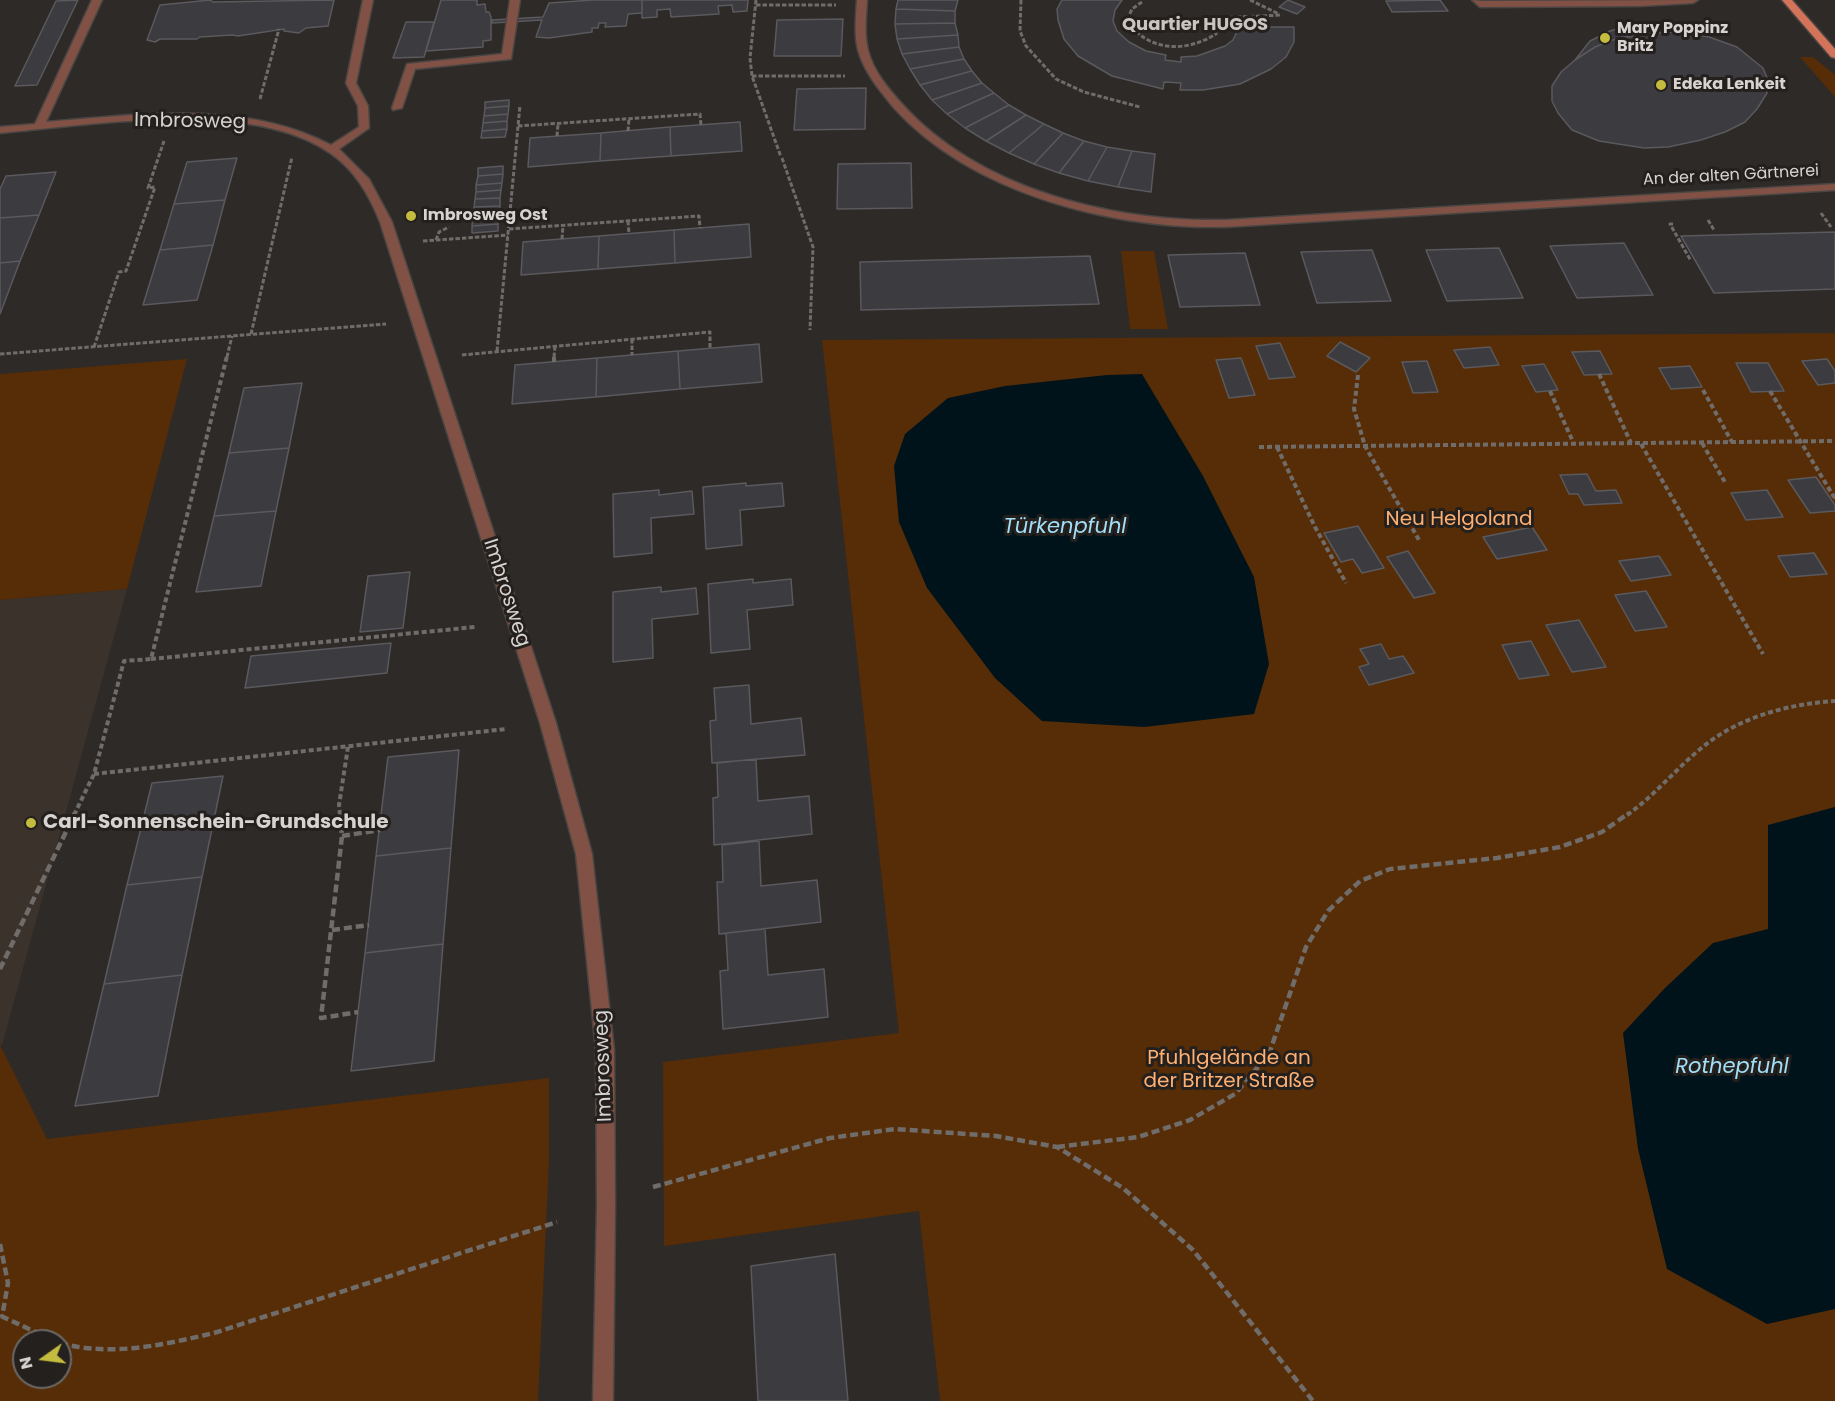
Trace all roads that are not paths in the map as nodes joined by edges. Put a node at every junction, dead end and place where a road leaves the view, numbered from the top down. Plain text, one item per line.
1 (97, 0) edge
2 (368, 0) edge
3 (514, 0) edge
4 (1477, 0) edge
5 (1693, 0) edge
6 (1787, 0) edge
7 (862, 2) edge
8 (1835, 55) edge
9 (397, 108) dead end
10 (39, 127) junction
11 (0, 130) edge
12 (332, 148) junction
13 (1835, 187) edge
14 (603, 1401) edge

1 - 10 street
2 - 12 street
3 - 9 street
4 - 5 street
6 - 8 main road
7 - 13 street, An der alten Gärtnerei
10 - 11 street, Imbrosweg
10 - 12 street, Imbrosweg
12 - 14 street, Imbrosweg

